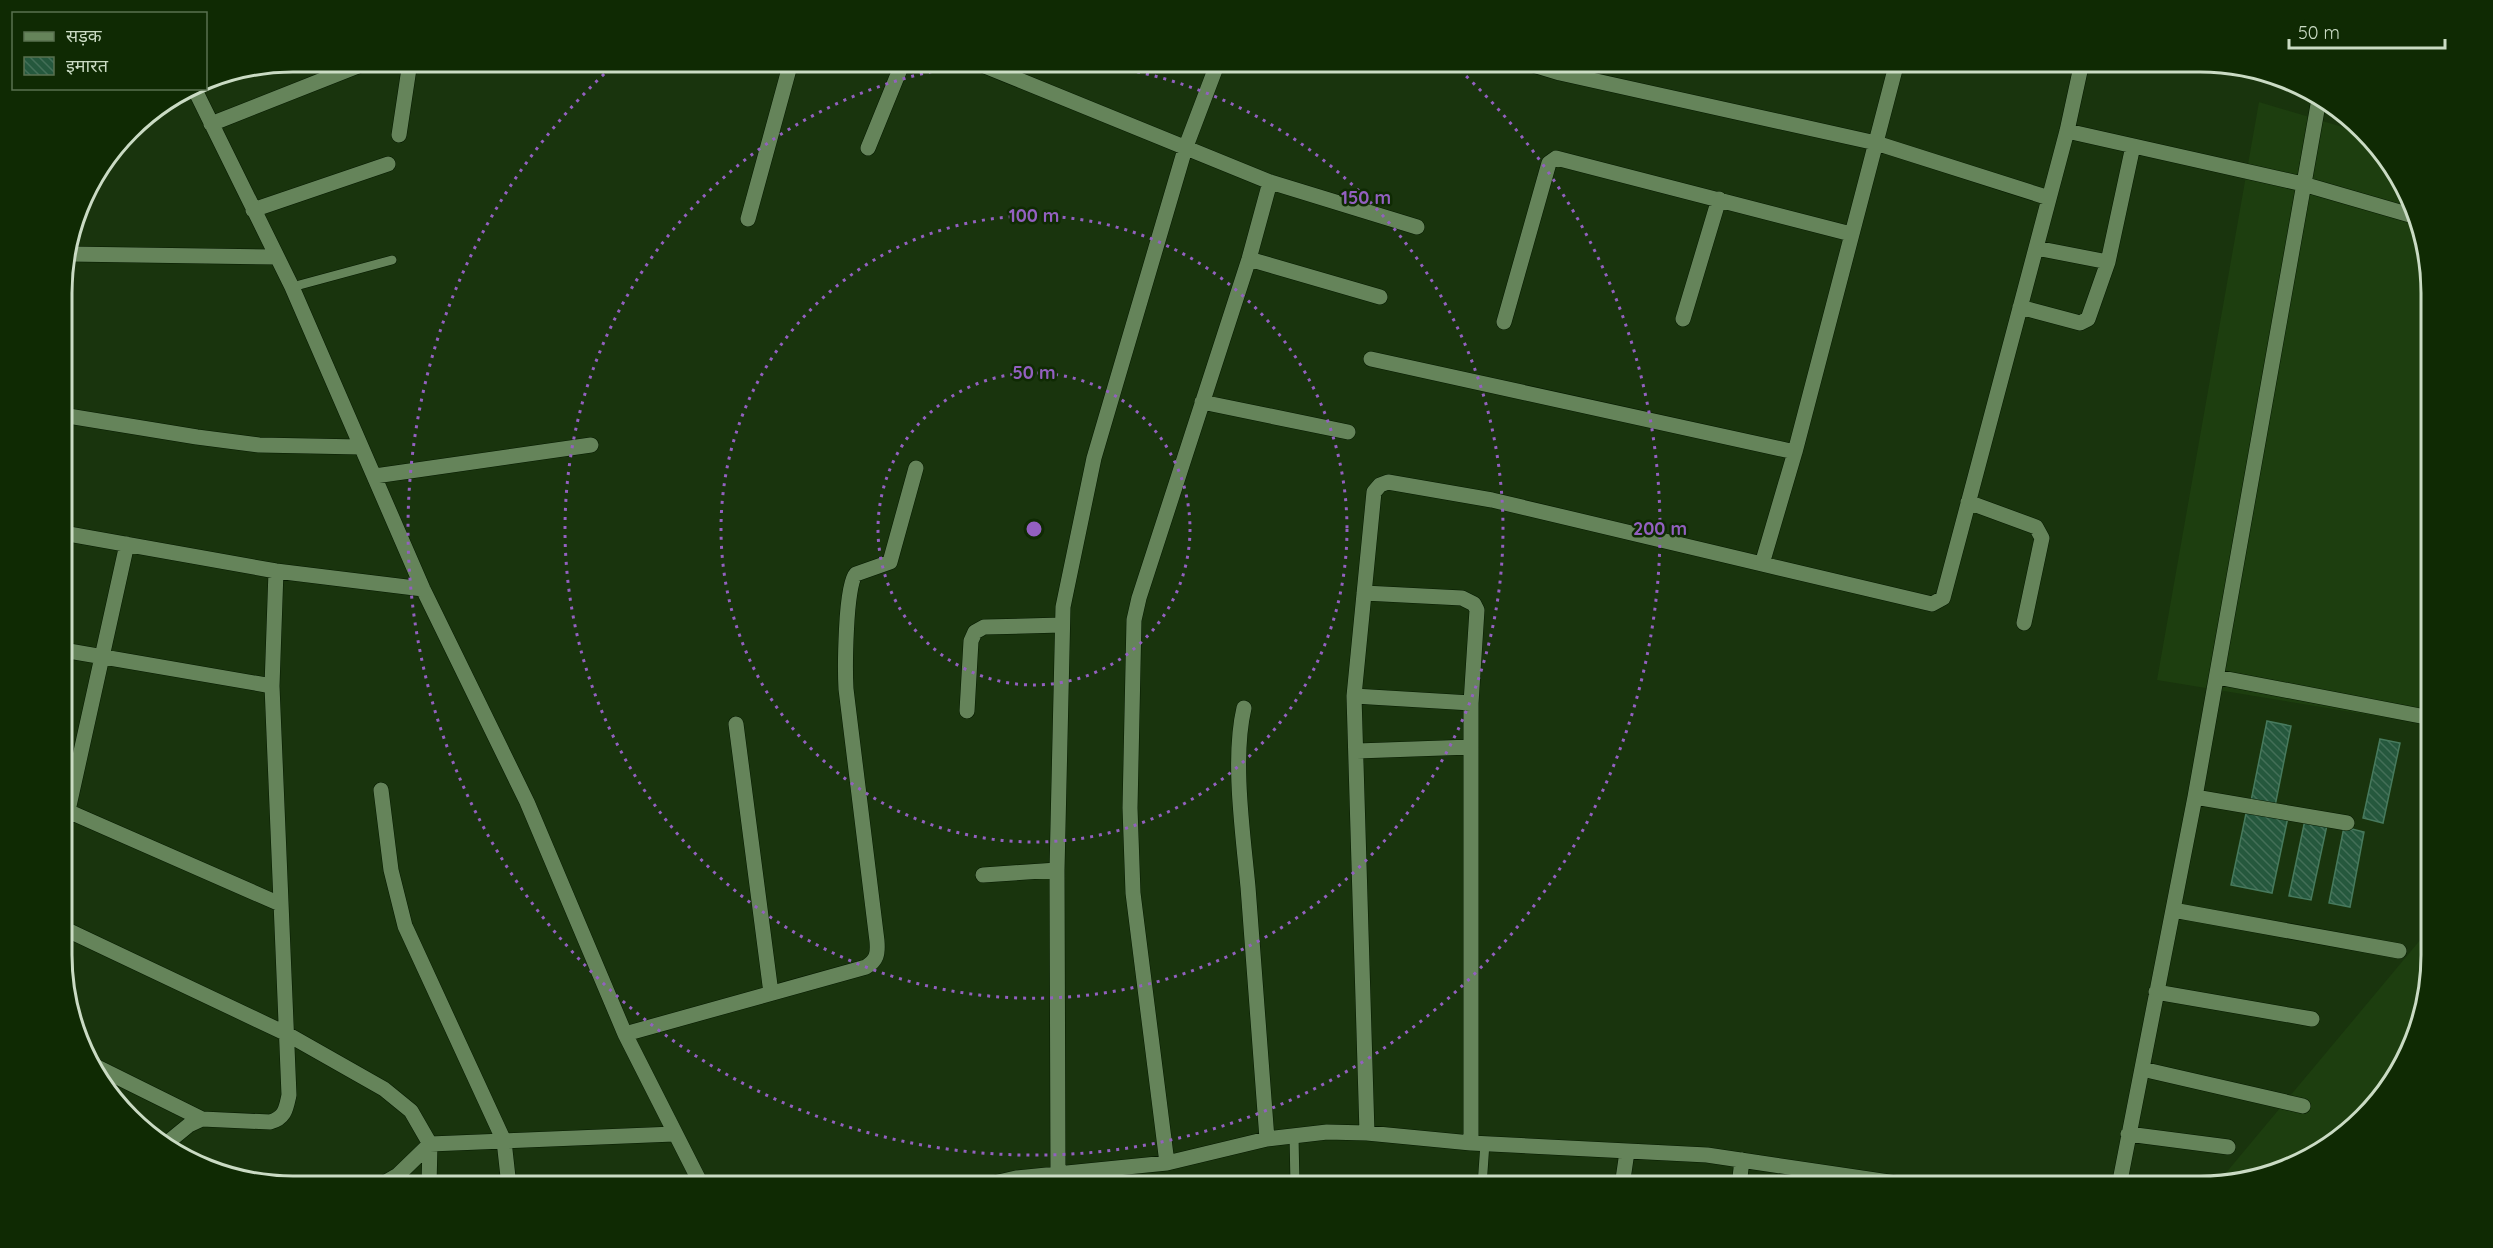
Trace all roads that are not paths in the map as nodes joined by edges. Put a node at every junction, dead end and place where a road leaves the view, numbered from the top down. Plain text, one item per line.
1 (343, 72) edge
2 (408, 72) edge
3 (788, 72) edge
4 (899, 72) edge
5 (999, 72) edge
6 (1214, 72) edge
7 (1557, 72) edge
8 (1894, 72) edge
9 (2080, 72) edge
10 (197, 94) edge
11 (2318, 106) edge
12 (211, 124) junction
13 (2067, 131) junction
14 (399, 135) dead end
15 (1876, 143) junction
16 (2133, 146) junction
17 (868, 148) dead end
18 (1185, 149) junction
19 (388, 164) dead end
20 (1270, 182) junction
21 (2303, 184) junction
22 (2049, 198) junction
23 (1719, 200) junction
24 (253, 210) junction
25 (2406, 214) edge
26 (748, 219) dead end
27 (1417, 226) dead end
28 (1851, 234) junction
29 (2036, 248) junction
30 (75, 254) edge
31 (276, 257) junction
32 (1248, 259) junction
33 (392, 260) dead end
34 (2108, 262) junction
35 (292, 287) junction
36 (1380, 297) dead end
37 (2020, 307) junction
38 (1683, 318) dead end
39 (1503, 322) dead end
40 (1371, 359) dead end
41 (1202, 402) junction
42 (72, 417) edge
43 (1348, 432) dead end
44 (591, 445) dead end
45 (360, 447) junction
46 (1795, 452) junction
47 (916, 468) dead end
48 (375, 476) junction
49 (1968, 502) junction
50 (72, 535) edge
51 (127, 544) junction
52 (1762, 564) junction
53 (276, 571) junction
54 (423, 589) junction
55 (1364, 593) junction
56 (2024, 623) dead end
57 (1062, 625) junction
58 (72, 651) edge
59 (102, 655) junction
60 (2217, 677) junction
61 (272, 686) junction
62 (1354, 696) junction
63 (1471, 703) junction
64 (1244, 708) dead end
65 (967, 711) dead end
66 (2421, 716) edge
67 (736, 724) dead end
68 (1471, 747) junction
69 (1356, 751) junction
70 (72, 784) edge
71 (381, 790) dead end
72 (2195, 796) junction
73 (72, 813) edge
74 (2347, 824) dead end
75 (1057, 870) junction
76 (983, 875) dead end
77 (280, 904) junction
78 (2173, 910) junction
79 (72, 932) edge
80 (2399, 951) dead end
81 (2156, 992) junction
82 (771, 993) junction
83 (2312, 1020) dead end
84 (286, 1034) junction
85 (626, 1034) junction
86 (2142, 1069) junction
87 (105, 1071) edge
88 (2303, 1106) dead end
89 (202, 1119) junction
90 (1367, 1133) junction
91 (674, 1134) junction
92 (2128, 1134) junction
93 (1294, 1135) junction
94 (1267, 1139) junction
95 (171, 1140) edge
96 (504, 1141) junction
97 (1478, 1143) junction
98 (430, 1144) junction
99 (2228, 1147) dead end
100 (1627, 1152) junction
101 (1742, 1160) junction
102 (1167, 1163) junction
103 (1058, 1174) junction
104 (396, 1176) edge
105 (429, 1176) edge
106 (508, 1176) edge
107 (696, 1176) edge
108 (1048, 1176) edge
109 (1295, 1176) edge
110 (1481, 1176) edge
111 (1623, 1176) edge
112 (1740, 1176) edge
113 (1849, 1176) edge
114 (2121, 1176) edge

1 - 12 street
2 - 14 street
3 - 26 street
4 - 17 street
5 - 18 street
6 - 18 street
7 - 15 street
8 - 15 street
9 - 13 street
10 - 12 street
11 - 21 street
12 - 24 street
13 - 16 street
13 - 22 street
15 - 22 street
15 - 28 street
16 - 21 street
16 - 34 street
18 - 20 street
18 - 57 street
19 - 24 street
20 - 27 street
20 - 32 street
21 - 25 street
21 - 60 street
22 - 29 street
23 - 28 street
23 - 38 street
23 - 39 street
24 - 31 street
28 - 46 street
29 - 34 street
29 - 37 street
30 - 31 street
31 - 35 street
32 - 36 street
32 - 41 street
33 - 35 lane
34 - 37 street
35 - 45 street
37 - 49 street
40 - 46 street
41 - 43 street
41 - 102 street
42 - 45 street
44 - 48 street
45 - 48 street
46 - 52 street
47 - 82 street
48 - 54 street
49 - 52 street
49 - 56 street
50 - 51 street
51 - 53 street
51 - 59 street
52 - 55 street
53 - 54 street
53 - 61 street
54 - 85 street
55 - 62 street
55 - 63 street
57 - 65 street
57 - 75 street
58 - 59 street
59 - 61 street
59 - 70 street
60 - 66 street
60 - 72 street
61 - 77 street
62 - 63 street
62 - 69 street
63 - 68 street
64 - 94 street
67 - 82 street
68 - 69 street
68 - 97 street
69 - 90 street
71 - 96 street
72 - 74 street
72 - 78 street
73 - 77 street
75 - 76 street
75 - 103 street
77 - 84 street
78 - 80 street
78 - 81 street
79 - 84 street
81 - 83 street
81 - 86 street
82 - 85 street
84 - 89 street
84 - 98 street
85 - 91 street
86 - 88 street
86 - 92 street
87 - 89 street
89 - 95 street
90 - 93 street
90 - 97 street
91 - 96 street
91 - 107 street
92 - 99 street
92 - 114 street
93 - 94 street
93 - 109 lane
94 - 102 street
96 - 98 street
96 - 106 street
97 - 100 street
97 - 110 lane
98 - 104 street
98 - 105 street
100 - 101 street
100 - 111 street
101 - 112 street
101 - 113 street
102 - 103 street
103 - 108 street

